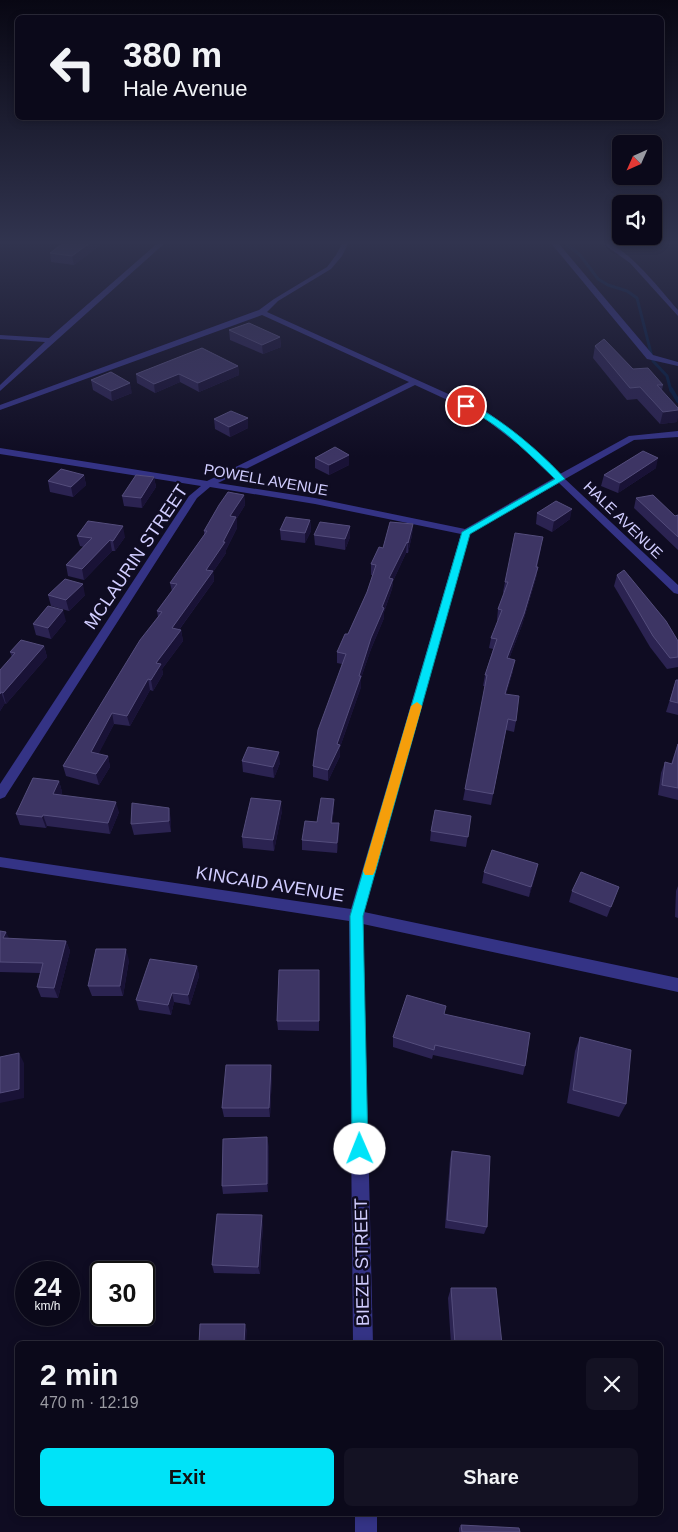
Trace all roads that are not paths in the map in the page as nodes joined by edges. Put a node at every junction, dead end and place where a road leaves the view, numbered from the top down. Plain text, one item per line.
1 (81, 313) edge
2 (258, 313) edge
3 (265, 313) edge
4 (615, 313) edge
5 (0, 337) edge
6 (51, 340) junction
7 (678, 364) edge
8 (415, 382) junction
9 (0, 389) edge
10 (0, 408) edge
11 (678, 434) edge
12 (0, 451) edge
13 (560, 479) junction
14 (208, 484) junction
15 (466, 532) junction
16 (678, 591) edge
17 (0, 794) edge
18 (0, 862) edge
19 (356, 916) junction
20 (678, 985) edge
21 (363, 1341) edge
22 (366, 1516) edge
23 (366, 1532) edge

1 - 6 street
2 - 10 street
3 - 8 street, HALE AVENUE
4 - 7 street
5 - 6 street
6 - 9 street
8 - 13 street, HALE AVENUE
8 - 14 street, MCLAURIN STREET
11 - 13 street
12 - 14 street, POWELL AVENUE
13 - 15 street
13 - 16 street, HALE AVENUE
14 - 15 street, POWELL AVENUE
14 - 17 street, MCLAURIN STREET
15 - 19 street, BIEZE STREET
18 - 19 street, KINCAID AVENUE
19 - 20 street, KINCAID AVENUE
19 - 21 street, BIEZE STREET
22 - 23 street

